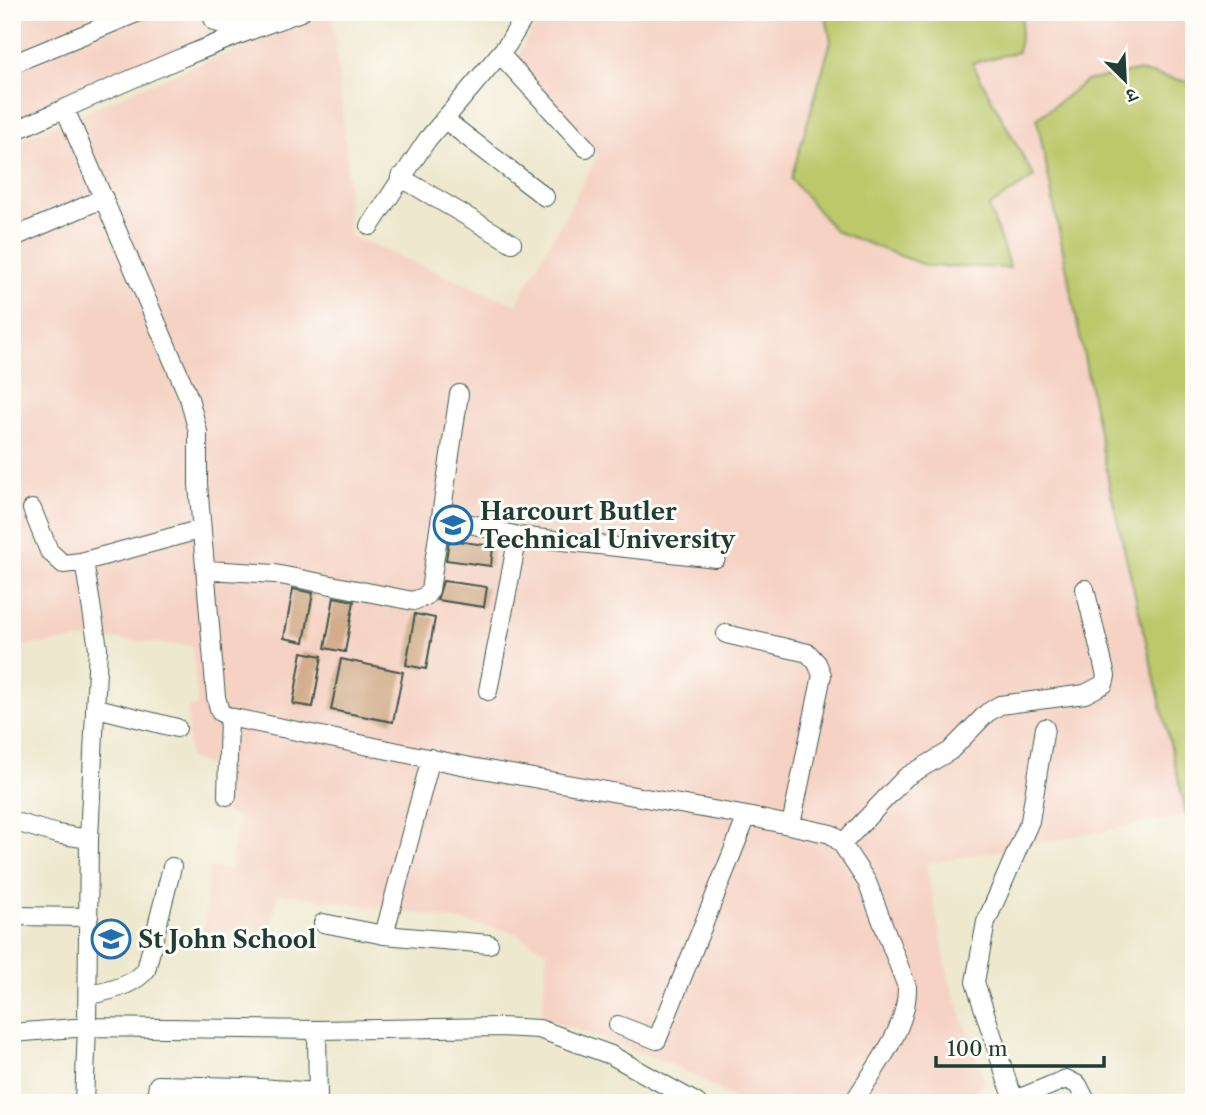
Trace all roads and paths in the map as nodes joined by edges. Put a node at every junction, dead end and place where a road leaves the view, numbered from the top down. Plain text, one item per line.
1 (139, 12) edge
2 (210, 12) edge
3 (254, 12) edge
4 (301, 12) edge
5 (527, 12) edge
6 (500, 54) junction
7 (12, 64) edge
8 (65, 109) junction
9 (444, 118) junction
10 (12, 132) edge
11 (586, 148) dead end
12 (400, 177) junction
13 (104, 198) junction
14 (545, 198) dead end
15 (370, 226) dead end
16 (12, 238) edge
17 (512, 243) dead end
18 (460, 394) dead end
19 (32, 509) dead end
20 (441, 520) junction
21 (202, 529) junction
22 (519, 536) junction
23 (716, 558) dead end
24 (84, 561) junction
25 (207, 570) junction
26 (1085, 589) dead end
27 (726, 634) dead end
28 (488, 691) dead end
29 (97, 708) junction
30 (229, 717) junction
31 (177, 728) dead end
32 (1045, 728) dead end
33 (431, 758) junction
34 (227, 796) dead end
35 (747, 816) junction
36 (12, 821) edge
37 (791, 825) junction
38 (89, 839) junction
39 (842, 844) junction
40 (172, 867) dead end
41 (12, 916) edge
42 (89, 917) junction
43 (323, 923) dead end
44 (384, 935) junction
45 (489, 944) dead end
46 (88, 995) junction
47 (618, 1025) dead end
48 (87, 1027) junction
49 (317, 1030) junction
50 (12, 1033) edge
51 (320, 1100) edge
52 (1015, 1102) edge
53 (83, 1103) edge
54 (155, 1103) edge
55 (697, 1103) edge
56 (853, 1103) edge
57 (1087, 1103) edge

1 - 7 street
2 - 3 street
4 - 8 street
5 - 6 street
6 - 9 street
6 - 11 street
8 - 10 street
8 - 13 street
9 - 12 street
9 - 14 street
12 - 15 street
12 - 17 street
13 - 16 street
13 - 21 street
18 - 20 street
19 - 24 street
20 - 22 street
20 - 25 street
21 - 24 street
21 - 25 street
22 - 23 street
22 - 28 street
24 - 29 street
25 - 30 street
26 - 39 street
27 - 37 street
29 - 31 street
29 - 38 street
30 - 33 street
30 - 34 street
32 - 52 street
33 - 35 street
33 - 44 street
35 - 37 street
35 - 47 street
36 - 38 street
37 - 39 street
38 - 42 street
39 - 56 street
40 - 46 street
41 - 42 street
42 - 46 street
43 - 44 street
44 - 45 street
46 - 48 street
48 - 49 street
48 - 50 street
48 - 53 street
49 - 51 street
49 - 55 street
51 - 54 street
52 - 57 street

